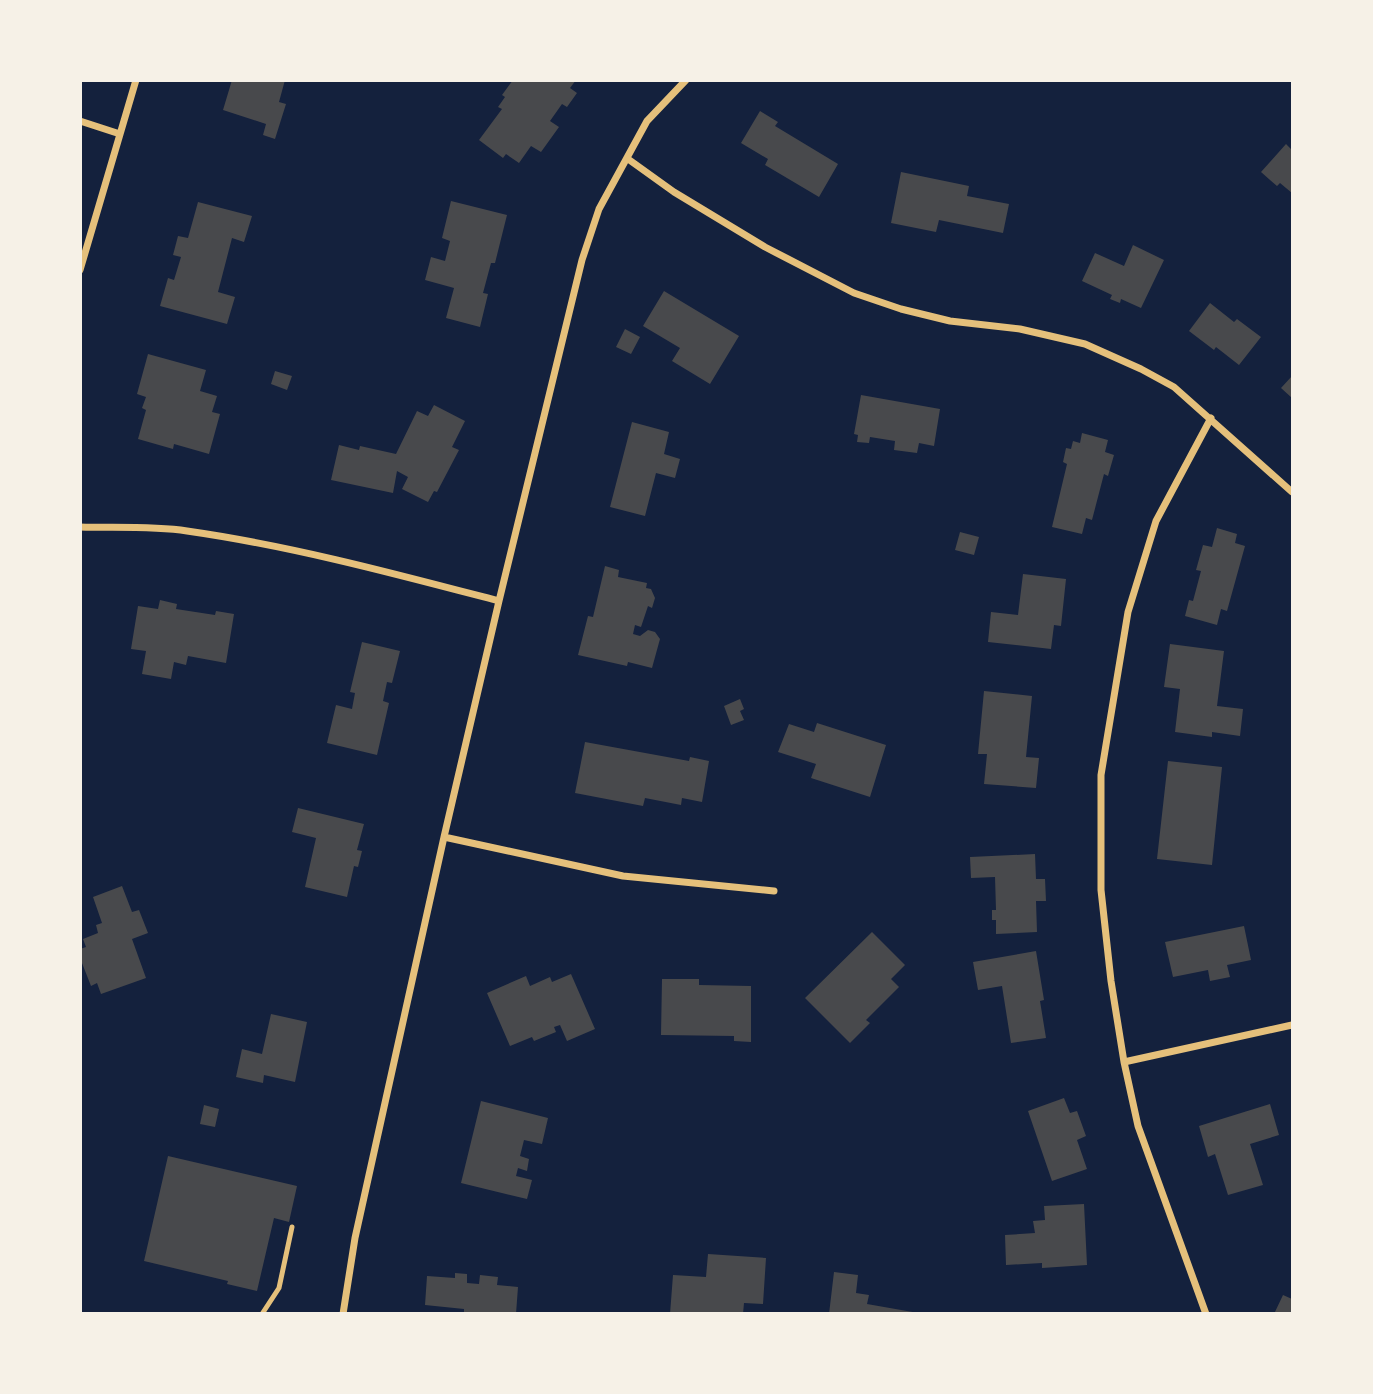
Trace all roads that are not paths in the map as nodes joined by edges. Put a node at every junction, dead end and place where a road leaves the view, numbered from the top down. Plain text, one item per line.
1 (136, 80) edge
2 (686, 80) edge
3 (80, 121) edge
4 (120, 134) junction
5 (628, 159) junction
6 (80, 270) edge
7 (1211, 418) junction
8 (1293, 492) edge
9 (80, 527) edge
10 (499, 601) junction
11 (444, 837) junction
12 (774, 891) dead end
13 (1293, 1025) edge
14 (1124, 1062) junction
15 (292, 1227) dead end
16 (262, 1314) edge
17 (343, 1314) edge
18 (1206, 1314) edge

1 - 4 street
2 - 5 street
3 - 4 street
4 - 6 street
5 - 7 street
5 - 10 street
7 - 8 street
7 - 14 street
9 - 10 street
10 - 11 street
11 - 12 street
11 - 17 street
13 - 14 street
14 - 18 street
15 - 16 lane

